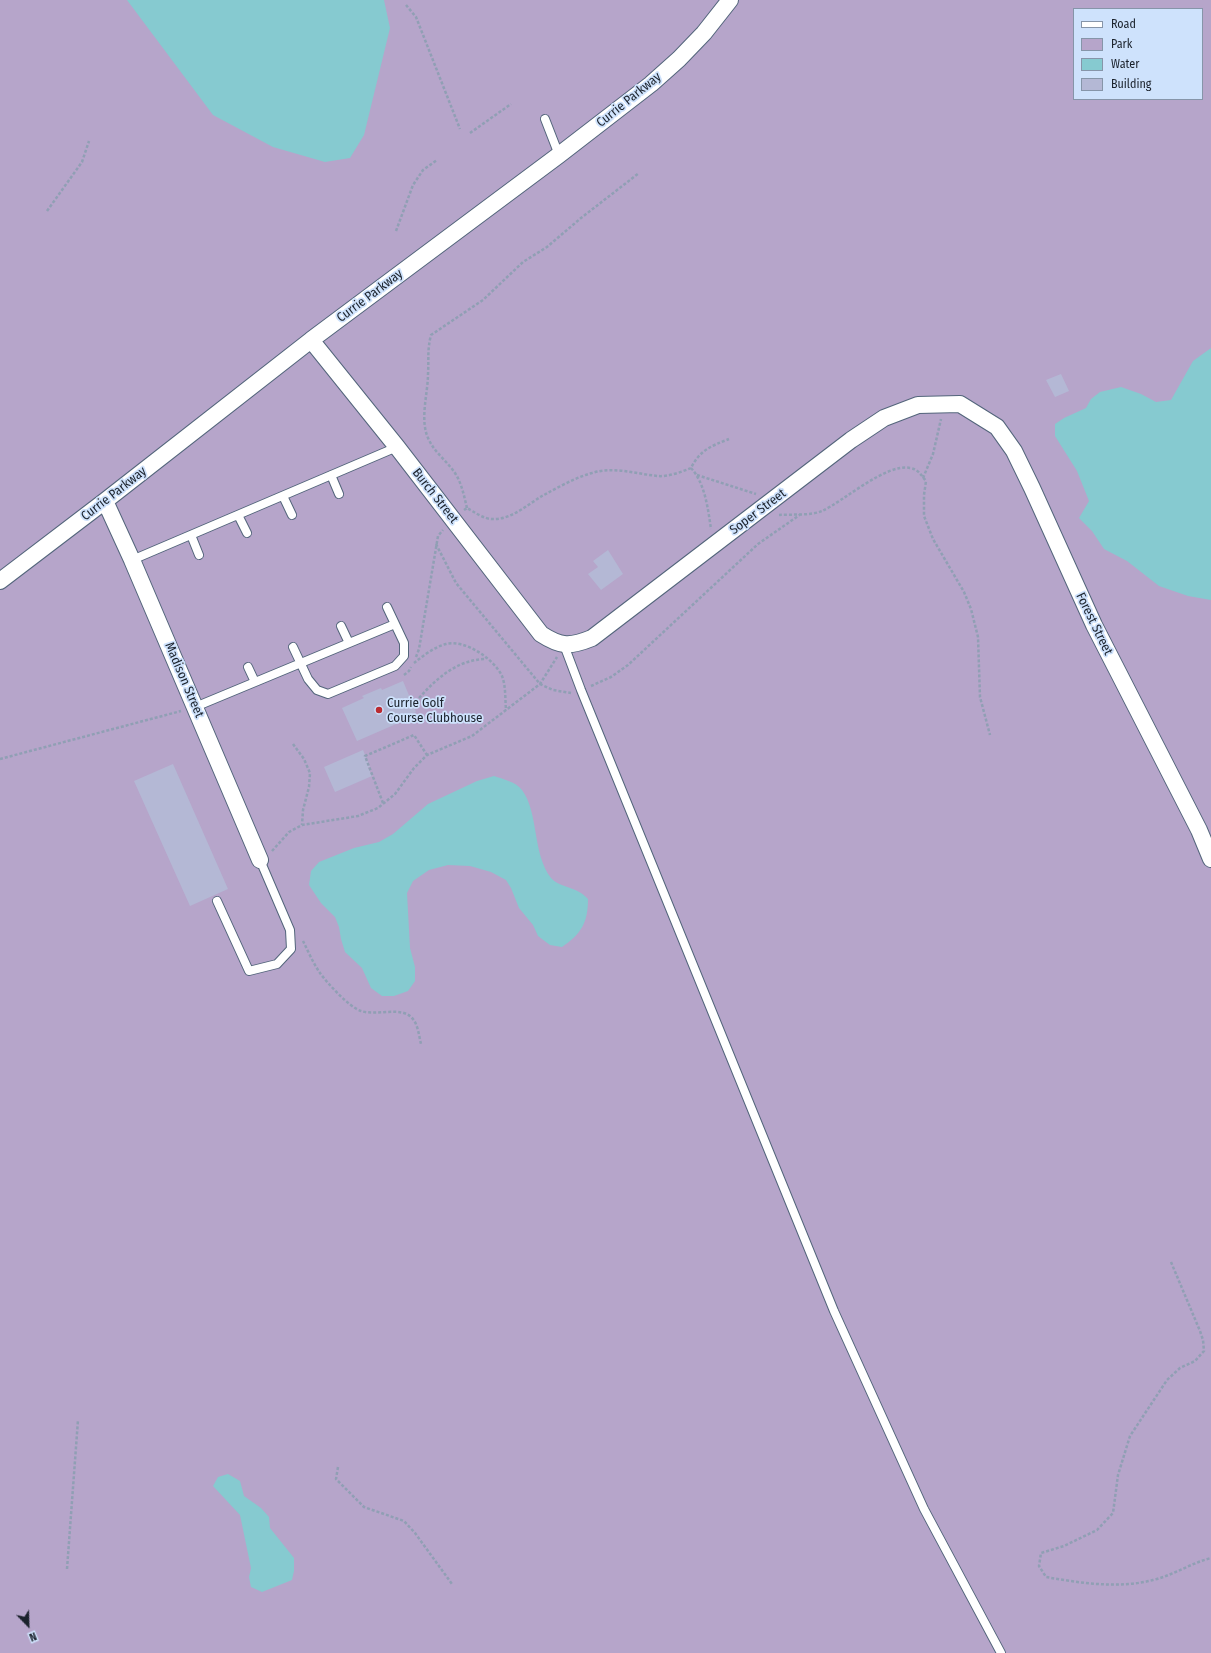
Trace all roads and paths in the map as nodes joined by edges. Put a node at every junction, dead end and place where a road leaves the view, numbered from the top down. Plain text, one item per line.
1 (730, 0) edge
2 (406, 5) dead end
3 (511, 104) dead end
4 (545, 119) dead end
5 (460, 129) dead end
6 (470, 133) dead end
7 (89, 141) dead end
8 (559, 155) junction
9 (437, 160) dead end
10 (639, 173) dead end
11 (46, 211) dead end
12 (396, 231) dead end
13 (310, 340) junction
14 (942, 404) junction
15 (960, 404) joint
16 (729, 439) dead end
17 (397, 447) junction
18 (691, 468) junction
19 (697, 474) junction
20 (331, 475) junction
21 (923, 478) junction
22 (339, 494) dead end
23 (283, 496) junction
24 (105, 501) junction
25 (776, 507) junction
26 (467, 508) junction
27 (801, 514) junction
28 (238, 515) junction
29 (292, 515) dead end
30 (452, 519) junction
31 (246, 533) dead end
32 (191, 535) junction
33 (436, 544) junction
34 (713, 546) junction
35 (199, 555) dead end
36 (132, 560) junction
37 (0, 581) edge
38 (387, 607) dead end
39 (395, 624) junction
40 (341, 626) dead end
41 (349, 643) junction
42 (564, 645) junction
43 (293, 647) dead end
44 (486, 659) junction
45 (300, 663) junction
46 (413, 663) junction
47 (248, 666) dead end
48 (402, 676) dead end
49 (255, 682) junction
50 (540, 684) junction
51 (581, 690) junction
52 (419, 698) dead end
53 (195, 707) junction
54 (506, 710) junction
55 (990, 735) dead end
56 (293, 744) dead end
57 (427, 755) junction
58 (0, 759) edge
59 (384, 803) junction
60 (302, 825) junction
61 (276, 848) junction
62 (275, 854) dead end
63 (1211, 859) edge
64 (260, 860) junction
65 (217, 901) dead end
66 (302, 939) dead end
67 (421, 1044) dead end
68 (1171, 1262) dead end
69 (78, 1420) dead end
70 (338, 1467) dead end
71 (1211, 1558) edge
72 (67, 1569) dead end
73 (452, 1584) dead end
74 (1001, 1653) edge

1 - 8 street, Currie Parkway
2 - 5 path
3 - 6 path
4 - 8 lane
7 - 11 path
8 - 13 street, Currie Parkway
9 - 12 path
10 - 26 path
13 - 17 street, Burch Street
13 - 24 street, Currie Parkway
14 - 15 street, Soper Street
14 - 21 path
14 - 25 street, Soper Street
15 - 63 street, Forest Street
16 - 18 path
17 - 20 lane
17 - 30 street, Burch Street
18 - 19 path
18 - 26 path
19 - 25 path
19 - 34 path
20 - 22 lane
20 - 23 lane
21 - 27 path
21 - 55 path
23 - 28 lane
23 - 29 lane
24 - 36 street, Madison Street
24 - 37 street, Currie Parkway
25 - 27 path
25 - 34 street, Soper Street
26 - 30 path
27 - 51 path
28 - 31 lane
28 - 32 lane
30 - 33 path
30 - 42 street, Burch Street
32 - 35 lane
32 - 36 lane
33 - 46 path
33 - 50 path
34 - 42 street, Soper Street
36 - 53 street, Madison Street
38 - 39 lane
39 - 41 lane
39 - 45 lane
40 - 41 lane
41 - 45 lane
42 - 50 path
42 - 51 lane
43 - 45 lane
44 - 46 path
44 - 52 path
44 - 54 path
45 - 49 lane
46 - 48 path
47 - 49 lane
49 - 53 lane
50 - 51 path
50 - 54 path
51 - 74 lane
53 - 58 path
53 - 64 street, Madison Street
54 - 57 path
56 - 60 path
57 - 59 path
57 - 59 path
59 - 60 path
60 - 61 path
61 - 62 path
61 - 64 path
64 - 65 lane
66 - 67 path
68 - 71 path
69 - 72 path
70 - 73 path

